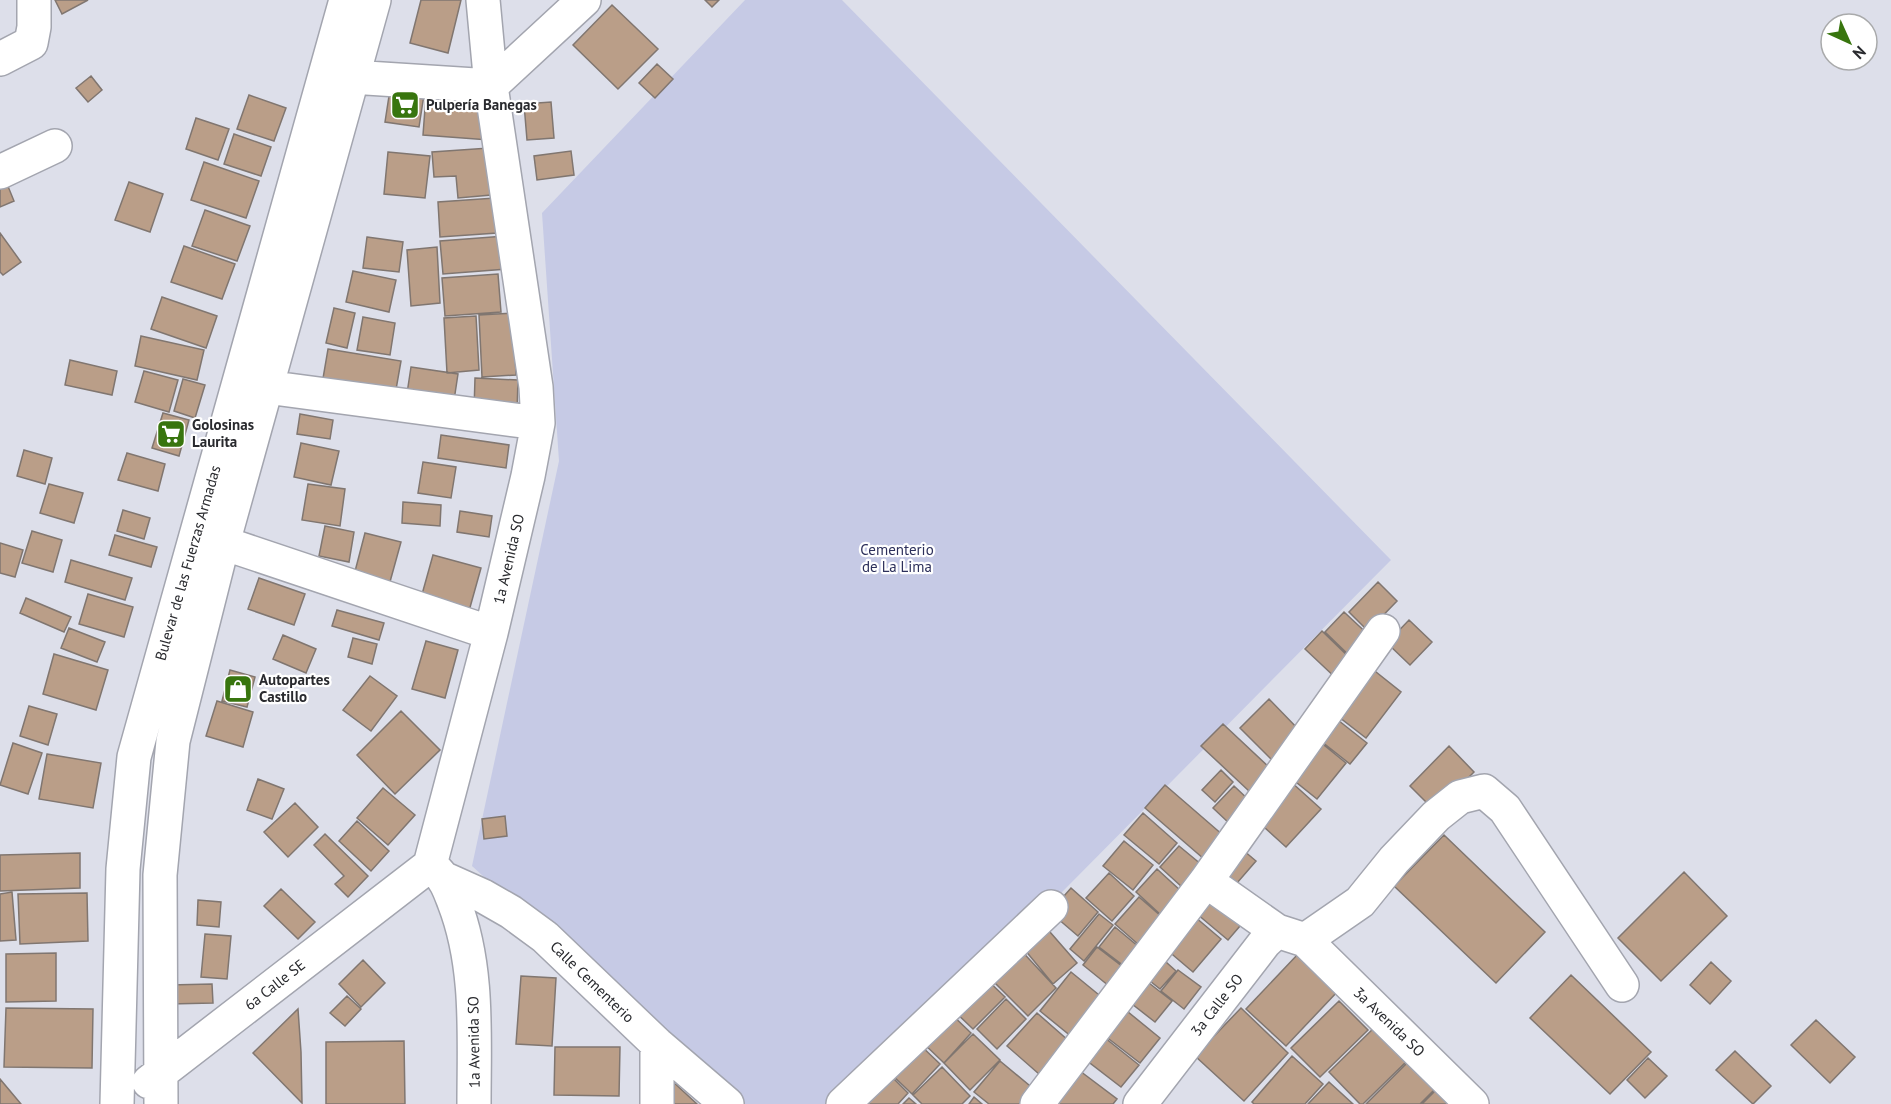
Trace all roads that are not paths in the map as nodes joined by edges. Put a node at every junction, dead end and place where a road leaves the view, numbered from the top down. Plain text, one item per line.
1 (34, 0) edge
2 (346, 0) edge
3 (374, 0) edge
4 (483, 0) edge
5 (584, 0) edge
6 (0, 58) edge
7 (351, 77) junction
8 (491, 86) junction
9 (55, 147) dead end
10 (0, 172) edge
11 (266, 387) junction
12 (538, 423) junction
13 (223, 543) junction
14 (1383, 631) dead end
15 (491, 633) junction
16 (437, 872) junction
17 (1206, 881) junction
18 (1051, 907) dead end
19 (1291, 935) junction
20 (1622, 985) dead end
21 (657, 1044) junction
22 (161, 1088) edge
23 (119, 1104) edge
24 (474, 1104) edge
25 (657, 1104) edge
26 (727, 1104) edge
27 (843, 1104) edge
28 (1037, 1104) edge
29 (1140, 1104) edge
30 (1472, 1104) edge

1 - 6 street
2 - 23 street, Bulevar de las Fuerzas Armadas
3 - 7 street, Bulevar de las Fuerzas Armadas
4 - 8 street, 1a Avenida SO
5 - 8 street
7 - 8 street
7 - 11 street, Bulevar de las Fuerzas Armadas
8 - 12 street, 1a Avenida SO
9 - 10 street
11 - 12 street
11 - 13 street, Bulevar de las Fuerzas Armadas
12 - 15 street, 1a Avenida SO
13 - 15 street
13 - 22 street, Bulevar de las Fuerzas Armadas
14 - 17 street
15 - 16 street, 1a Avenida SO
16 - 21 street, Calle Cementerio
16 - 22 street, 6a Calle SE
16 - 24 street, 1a Avenida SO
17 - 19 street, 3a Avenida SO
17 - 28 street
18 - 27 street
19 - 20 street, 3a Calle SO
19 - 29 street, 3a Calle SO
19 - 30 street, 3a Avenida SO
21 - 25 street
21 - 26 street, Calle Cementerio
22 - 23 street, 6a Calle SE

